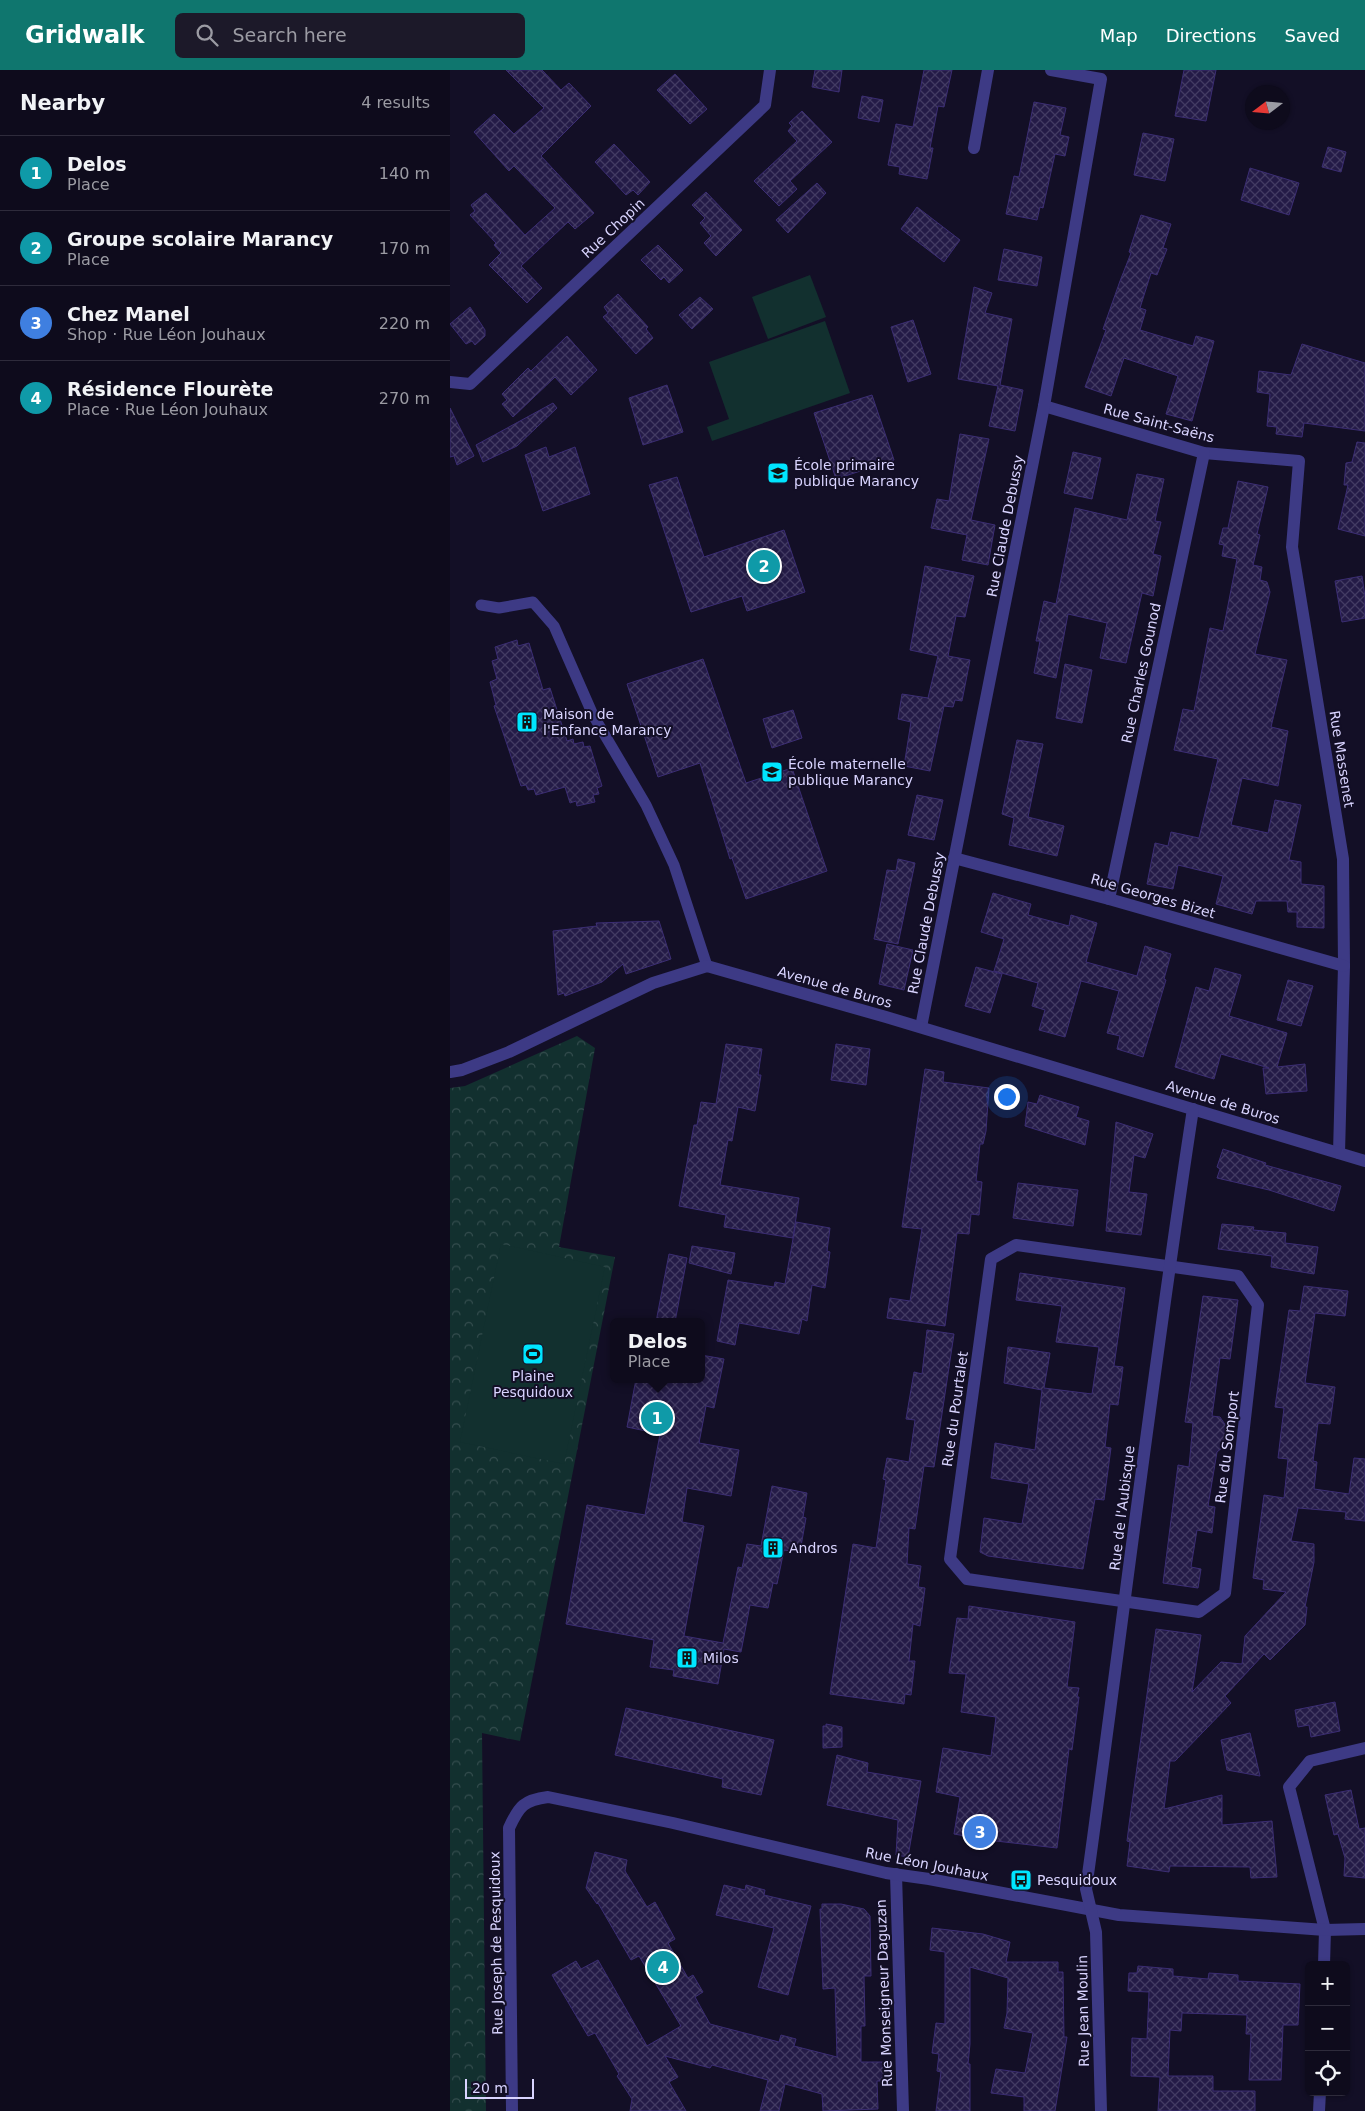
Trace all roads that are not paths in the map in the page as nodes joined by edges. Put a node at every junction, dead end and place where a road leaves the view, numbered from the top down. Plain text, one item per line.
1 (770, 70) edge
2 (988, 70) edge
3 (1051, 70) edge
4 (974, 148) dead end
5 (450, 382) edge
6 (1044, 406) junction
7 (1204, 453) junction
8 (1299, 461) joint
9 (482, 605) dead end
10 (954, 858) junction
11 (1109, 899) junction
12 (707, 966) junction
13 (1344, 966) junction
14 (921, 1027) junction
15 (450, 1072) edge
16 (1192, 1109) junction
17 (1339, 1153) junction
18 (1365, 1161) edge
19 (1168, 1266) junction
20 (1126, 1601) junction
21 (1365, 1748) edge
22 (548, 1797) joint
23 (896, 1874) junction
24 (1091, 1911) junction
25 (1365, 1929) edge
26 (1325, 1930) junction
27 (1324, 1961) edge
28 (1320, 2096) edge
29 (512, 2111) edge
30 (903, 2111) edge
31 (1100, 2111) edge
32 (1319, 2111) edge

1 - 5 street, Rue Chopin
2 - 4 street
3 - 6 street, Rue Claude Debussy
6 - 7 street, Rue Saint-Saëns
6 - 10 street, Rue Claude Debussy
7 - 8 street, Rue Saint-Saëns
7 - 11 street, Rue Charles Gounod
8 - 13 street, Rue Massenet
9 - 12 lane
10 - 11 street, Rue Georges Bizet
10 - 14 street, Rue Claude Debussy
11 - 13 street, Rue Georges Bizet
12 - 14 street, Avenue de Buros
12 - 15 street
13 - 17 street, Rue Massenet
14 - 16 street, Avenue de Buros
16 - 17 street, Avenue de Buros
16 - 19 street, Rue de l'Aubisque
17 - 18 street, Avenue de Buros
19 - 20 street, Rue de l'Aubisque
19 - 20 street, Rue du Somport
19 - 20 street, Rue du Pourtalet
20 - 24 street, Rue de l'Aubisque
21 - 26 street
22 - 23 street, Rue Léon Jouhaux
22 - 29 street, Rue Joseph de Pesquidoux
23 - 24 street, Rue Léon Jouhaux
23 - 30 street, Rue Monseigneur Daguzan
24 - 26 street, Rue Léon Jouhaux
24 - 31 street, Rue Jean Moulin
25 - 26 street, Rue Léon Jouhaux
26 - 27 street
28 - 32 street

